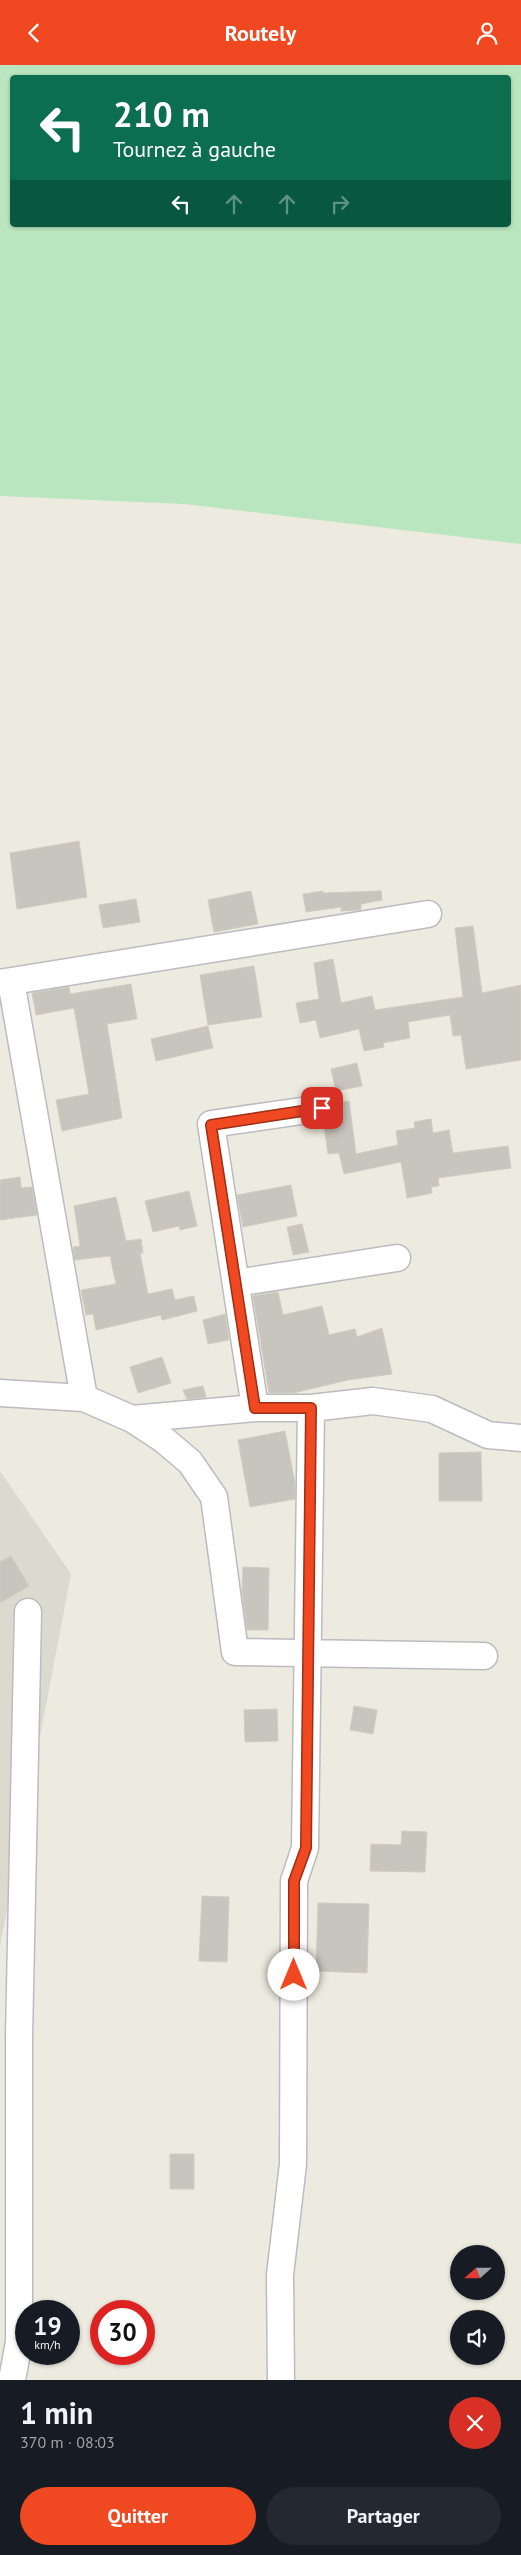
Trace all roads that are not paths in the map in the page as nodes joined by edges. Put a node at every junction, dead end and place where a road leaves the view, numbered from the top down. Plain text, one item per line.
1 (428, 914) dead end
2 (6, 982) edge
3 (322, 1108) dead end
4 (397, 1258) dead end
5 (236, 1283) junction
6 (0, 1393) edge
7 (84, 1398) junction
8 (255, 1408) junction
9 (311, 1408) junction
10 (132, 1419) junction
11 (521, 1438) edge
12 (28, 1612) dead end
13 (308, 1653) junction
14 (484, 1656) dead end
15 (12, 2380) edge
16 (281, 2380) edge

1 - 2 street
2 - 7 street
3 - 5 street
4 - 5 street
5 - 8 street
6 - 7 street
7 - 10 street
8 - 9 street
8 - 10 street
9 - 11 street
9 - 13 street
10 - 13 street
12 - 15 street
13 - 14 street
13 - 16 street

